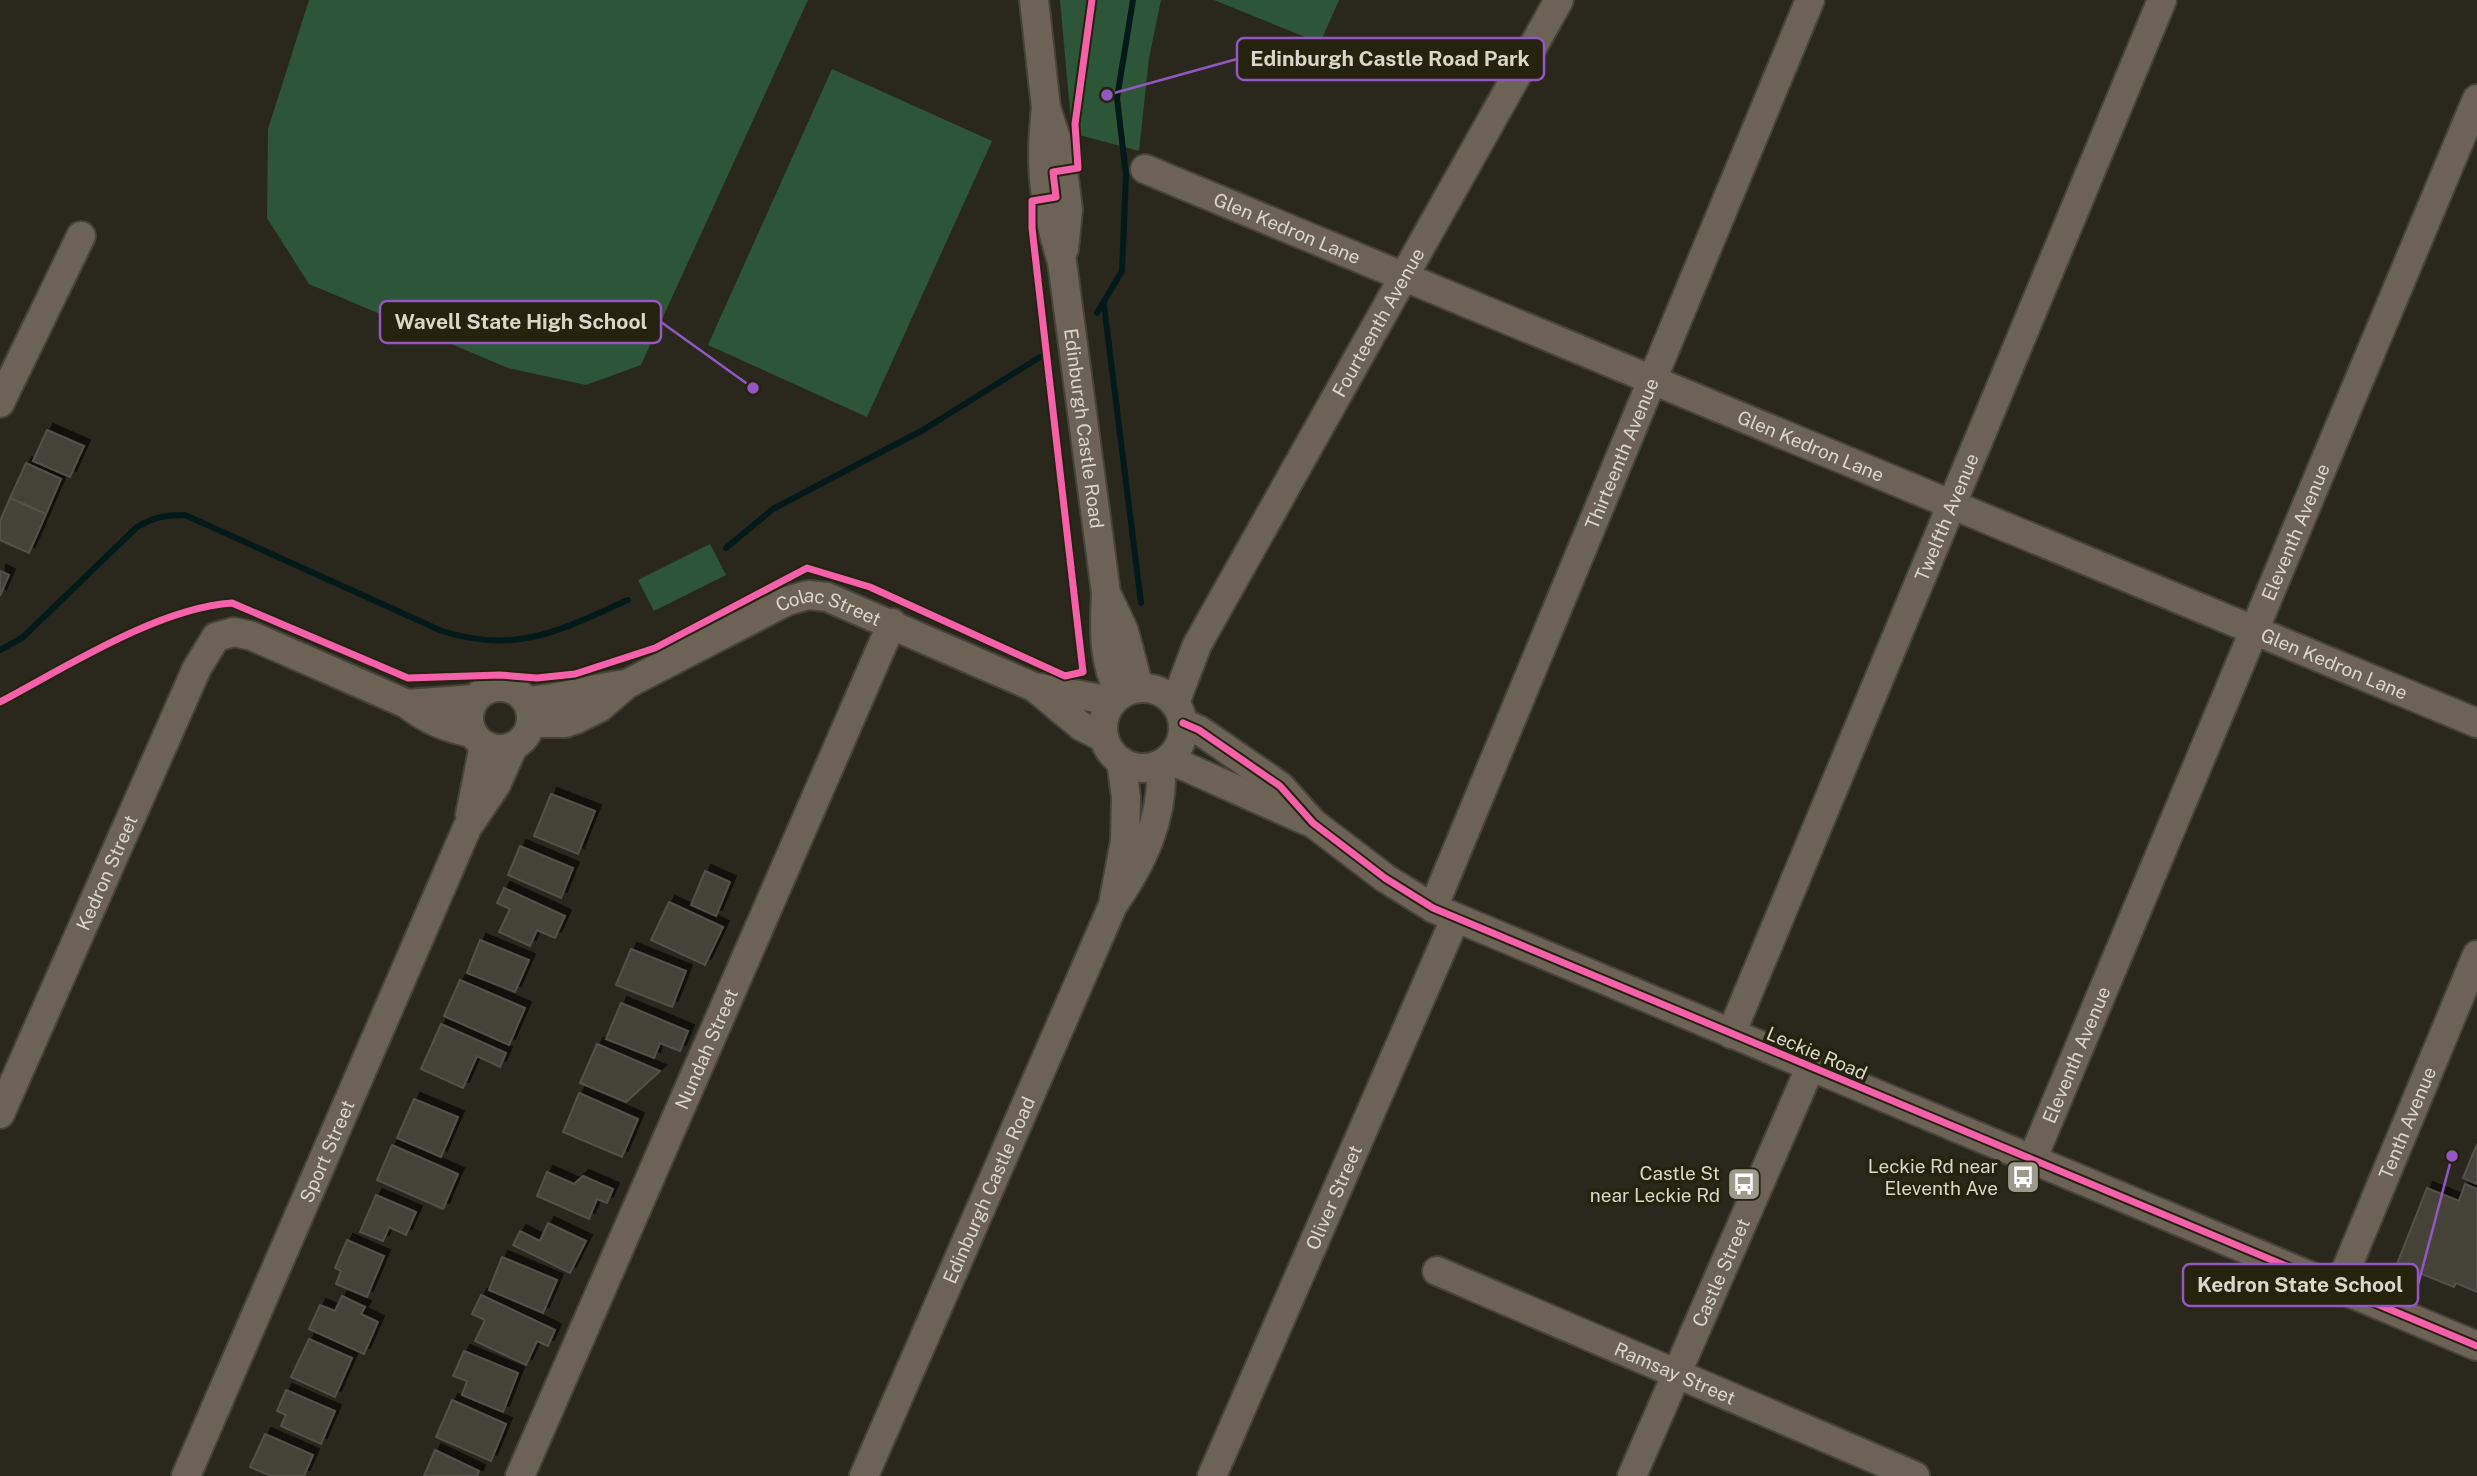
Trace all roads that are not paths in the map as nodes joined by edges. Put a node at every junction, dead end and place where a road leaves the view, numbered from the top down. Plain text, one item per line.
1 (1034, 0) edge
2 (1559, 0) edge
3 (1810, 0) edge
4 (2162, 0) edge
5 (2477, 99) edge
6 (1144, 169) dead end
7 (82, 236) dead end
8 (1404, 276) junction
9 (1651, 379) junction
10 (0, 403) edge
11 (1952, 505) junction
12 (892, 623) junction
13 (2255, 631) junction
14 (1034, 687) junction
15 (475, 699) junction
16 (1147, 700) junction
17 (407, 704) junction
18 (529, 712) junction
19 (2477, 723) edge
20 (1104, 738) junction
21 (479, 739) junction
22 (513, 747) junction
23 (1121, 761) junction
24 (1165, 761) junction
25 (1313, 823) junction
26 (467, 828) junction
27 (1113, 905) junction
28 (1444, 914) junction
29 (2477, 955) edge
30 (1731, 1034) junction
31 (1810, 1068) junction
32 (0, 1114) edge
33 (2032, 1160) junction
34 (1437, 1271) dead end
35 (2338, 1289) junction
36 (2477, 1346) edge
37 (1677, 1375) junction
38 (186, 1476) edge
39 (520, 1476) edge
40 (864, 1476) edge
41 (1212, 1476) edge
42 (1633, 1476) edge
43 (1914, 1476) edge

1 - 16 street, Edinburgh Castle Road
2 - 8 street, Fourteenth Avenue
3 - 9 street, Thirteenth Avenue
4 - 11 street, Twelfth Avenue
5 - 13 street, Eleventh Avenue
6 - 8 street, Glen Kedron Lane
7 - 10 street
8 - 9 street, Glen Kedron Lane
8 - 16 street, Fourteenth Avenue
9 - 11 street, Glen Kedron Lane
9 - 28 street, Thirteenth Avenue
11 - 13 street, Glen Kedron Lane
11 - 30 street, Twelfth Avenue
12 - 14 street, Colac Street
12 - 18 street, Colac Street
12 - 39 street, Nundah Street
13 - 19 street, Glen Kedron Lane
13 - 33 street, Eleventh Avenue
14 - 16 street, Colac Street
14 - 20 street, Colac Street
15 - 17 street
15 - 18 street
15 - 21 street
16 - 20 street
16 - 24 street
16 - 25 street, Leckie Road
17 - 21 street
17 - 32 street, Kedron Street
18 - 22 street
20 - 23 street
21 - 22 street
21 - 26 street, Sport Street
22 - 26 street, Sport Street
23 - 24 street
23 - 27 street, Edinburgh Castle Road
24 - 25 street, Leckie Road
24 - 27 street, Edinburgh Castle Road
25 - 28 street, Leckie Road
26 - 38 street, Sport Street
27 - 40 street, Edinburgh Castle Road
28 - 30 street, Leckie Road
28 - 41 street, Oliver Street
29 - 35 street, Tenth Avenue
30 - 31 street, Leckie Road
31 - 33 street, Leckie Road
31 - 37 street, Castle Street
33 - 35 street, Leckie Road
34 - 37 street, Ramsay Street
35 - 36 street, Leckie Road
37 - 42 street, Castle Street
37 - 43 street, Ramsay Street

